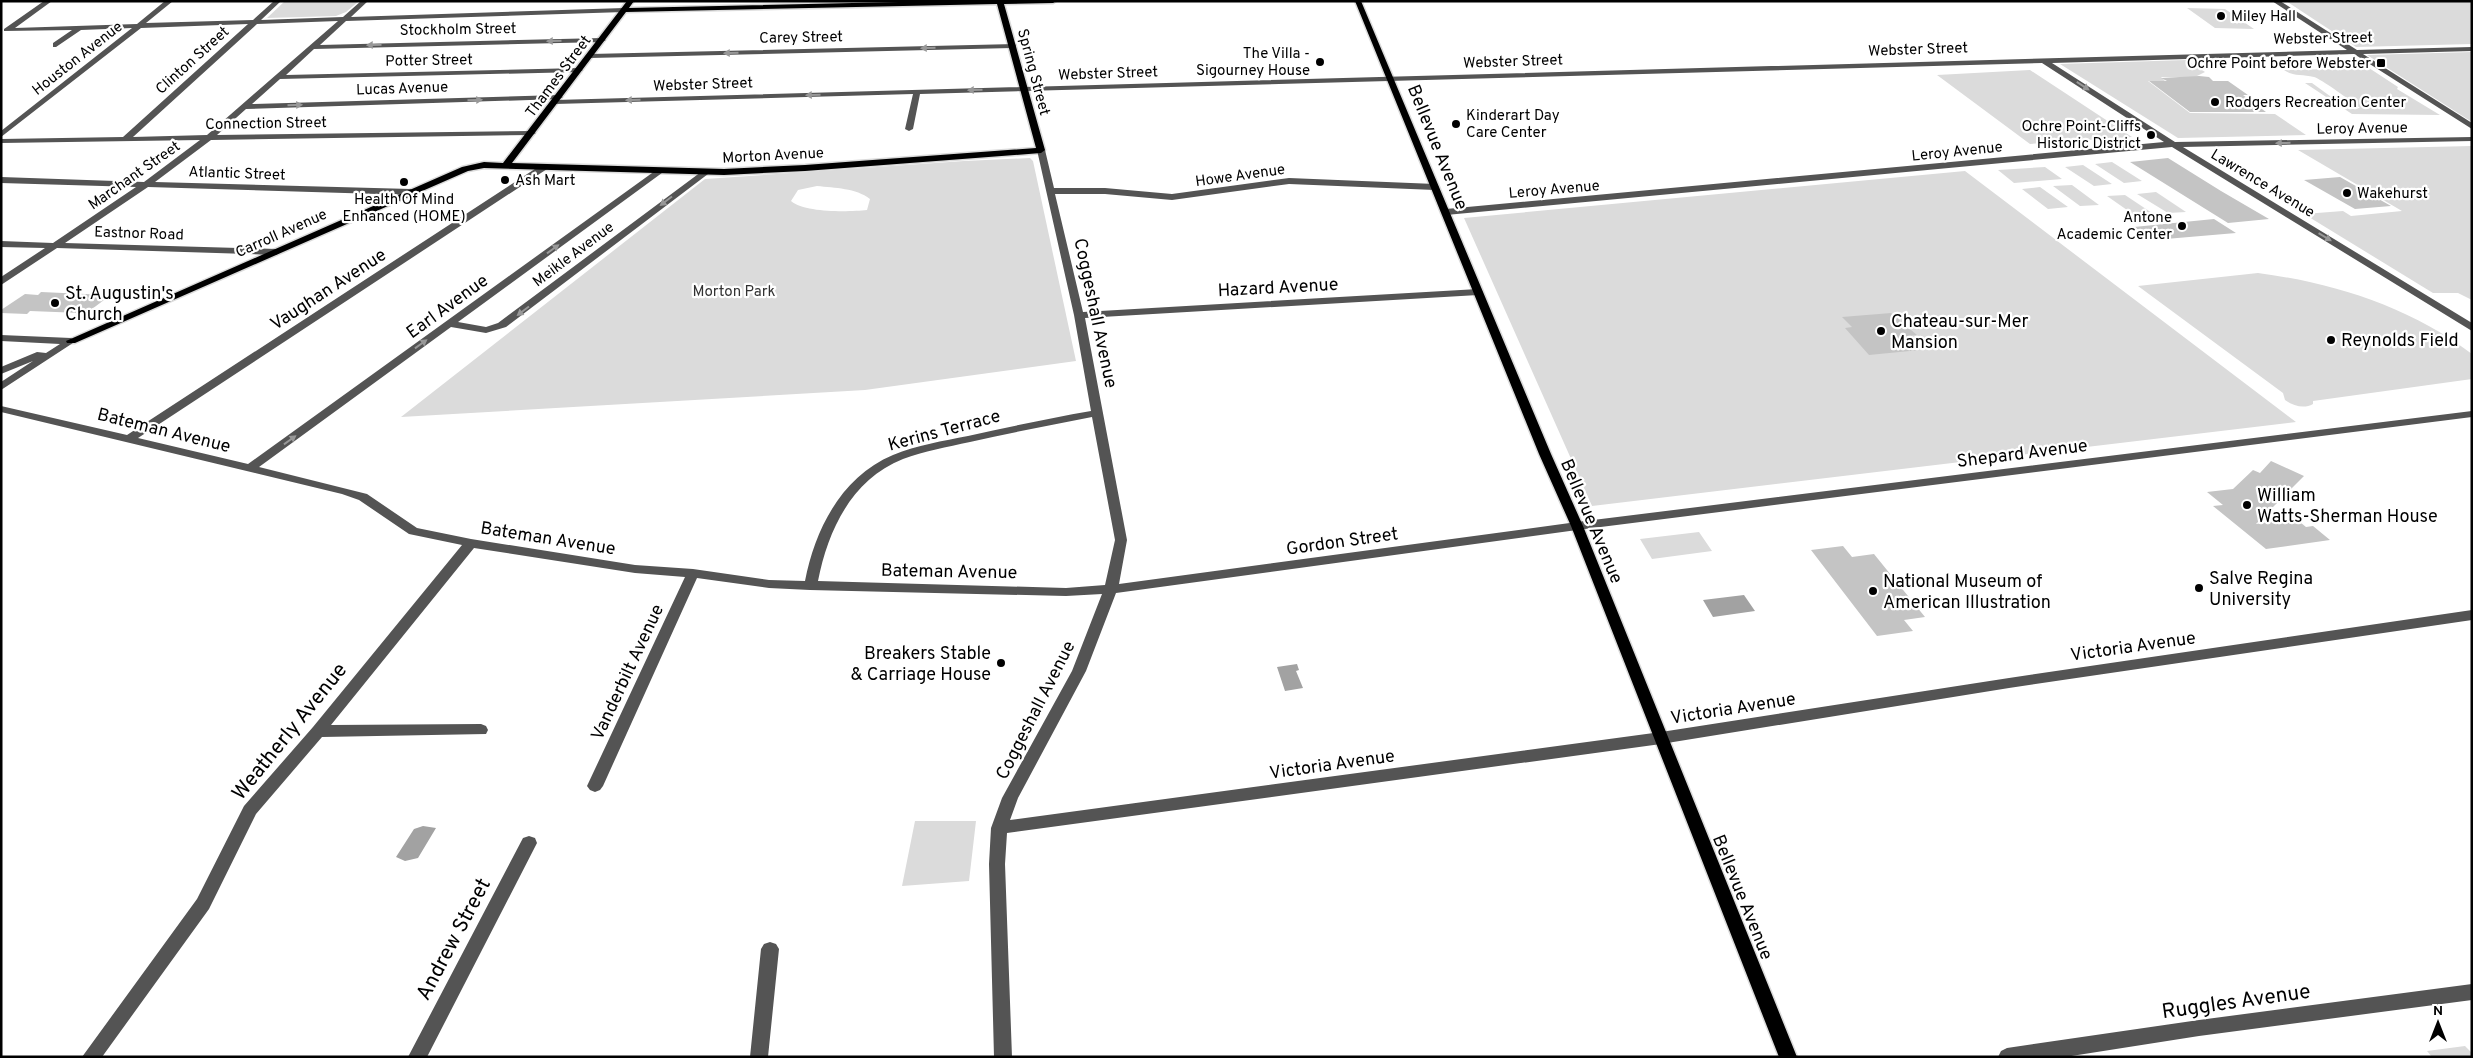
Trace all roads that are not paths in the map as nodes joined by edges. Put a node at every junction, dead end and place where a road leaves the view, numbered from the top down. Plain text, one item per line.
1 (49, 1) edge
2 (170, 1) edge
3 (278, 1) edge
4 (365, 1) edge
5 (631, 1) edge
6 (1053, 1) edge
7 (1358, 1) edge
8 (2275, 1) edge
9 (1000, 2) edge
10 (624, 10) junction
11 (347, 18) junction
12 (257, 21) junction
13 (140, 25) junction
14 (80, 27) junction
15 (4, 32) edge
16 (602, 40) junction
17 (56, 44) dead end
18 (314, 46) junction
19 (1012, 46) junction
20 (2472, 49) edge
21 (2354, 51) junction
22 (590, 56) junction
23 (2042, 60) junction
24 (579, 70) junction
25 (279, 77) junction
26 (1390, 78) junction
27 (1024, 89) junction
28 (916, 92) junction
29 (557, 99) junction
30 (246, 107) junction
31 (909, 128) dead end
32 (2472, 128) edge
33 (532, 133) junction
34 (1, 136) edge
35 (209, 138) junction
36 (125, 139) junction
37 (2472, 139) edge
38 (1, 141) edge
39 (2174, 145) junction
40 (1041, 150) junction
41 (506, 165) junction
42 (544, 167) junction
43 (662, 170) junction
44 (705, 172) junction
45 (1, 180) edge
46 (146, 184) junction
47 (1435, 187) junction
48 (1050, 191) junction
49 (411, 192) junction
50 (1446, 212) junction
51 (1, 244) edge
52 (55, 246) junction
53 (276, 252) junction
54 (1, 282) edge
55 (1478, 292) junction
56 (1078, 315) junction
57 (449, 324) junction
58 (2472, 328) edge
59 (1, 338) edge
60 (71, 341) junction
61 (1, 371) edge
62 (1, 387) edge
63 (1, 409) edge
64 (1098, 413) junction
65 (2472, 414) edge
66 (129, 439) junction
67 (250, 468) junction
68 (1577, 526) junction
69 (471, 543) junction
70 (693, 573) junction
71 (810, 586) junction
72 (1111, 588) junction
73 (2472, 616) edge
74 (481, 730) dead end
75 (318, 731) junction
76 (1661, 738) junction
77 (595, 786) dead end
78 (999, 828) junction
79 (529, 843) dead end
80 (770, 949) dead end
81 (2472, 992) edge
82 (91, 1057) edge
83 (417, 1057) edge
84 (759, 1057) edge
85 (1003, 1057) edge
86 (1788, 1057) edge
87 (2007, 1057) edge

1 - 15 street
2 - 13 street, Houston Avenue
3 - 12 street, Clinton Street
4 - 11 street, Marchant Street
5 - 10 main road, Thames Street
6 - 9 main road
7 - 26 main road, Bellevue Avenue
8 - 21 street
9 - 10 main road
9 - 19 main road, Spring Street
10 - 11 street
10 - 16 main road, Thames Street
11 - 12 street
11 - 18 street, Marchant Street
12 - 13 street
12 - 36 street, Clinton Street
13 - 14 street
13 - 34 street, Houston Avenue
14 - 15 street
14 - 17 street
16 -> 18 street, Stockholm Street
16 - 22 main road, Thames Street
18 - 25 street, Marchant Street
19 -> 22 street, Carey Street
19 - 27 main road, Spring Street
20 - 21 street, Webster Street
21 - 23 street, Webster Street
21 - 32 street
22 - 24 main road, Thames Street
23 - 26 street, Webster Street
23 -> 39 street, Lawrence Avenue
24 - 25 street, Potter Street
24 - 29 main road, Thames Street
25 - 30 street, Marchant Street
26 - 27 street, Webster Street
26 - 47 main road, Bellevue Avenue
27 -> 28 street, Webster Street
27 - 40 main road, Spring Street
28 -> 29 street, Webster Street
28 - 31 street
30 -> 29 street, Lucas Avenue
29 - 33 main road, Thames Street
30 - 35 street, Marchant Street
33 - 35 street, Connection Street
33 - 41 main road, Thames Street
35 - 36 street, Connection Street
35 - 46 street, Marchant Street
36 - 38 street, Connection Street
37 -> 39 street, Leroy Avenue
39 - 50 street, Leroy Avenue
39 -> 58 street, Lawrence Avenue
40 - 44 main road, Morton Avenue
40 - 48 street, Coggeshall Avenue
41 - 42 main road, Morton Avenue
41 - 49 main road, Carroll Avenue
42 - 43 main road, Morton Avenue
42 - 66 street, Vaughan Avenue
43 - 44 main road, Morton Avenue
57 -> 43 street, Earl Avenue
44 -> 57 street, Meikle Avenue
45 - 46 street, Atlantic Street
46 - 49 street, Atlantic Street
46 - 52 street, Marchant Street
47 - 48 street, Howe Avenue
47 - 50 main road, Bellevue Avenue
48 - 56 street, Coggeshall Avenue
49 - 53 main road, Carroll Avenue
50 - 55 main road, Bellevue Avenue
51 - 52 street, Eastnor Road
52 - 53 street, Eastnor Road
52 - 54 street, Marchant Street
53 - 60 main road, Carroll Avenue
55 - 56 street, Hazard Avenue
55 - 68 main road, Bellevue Avenue
56 - 64 street, Coggeshall Avenue
67 -> 57 street, Earl Avenue
59 - 60 street
60 - 61 street, Carroll Avenue
60 - 62 street, Carroll Avenue
63 - 66 street, Bateman Avenue
64 - 71 street, Kerins Terrace
64 - 72 street, Coggeshall Avenue
65 - 68 street, Shepard Avenue
66 - 67 street, Bateman Avenue
67 - 69 street, Bateman Avenue
68 - 72 street, Gordon Street
68 - 76 main road, Bellevue Avenue
69 - 70 street, Bateman Avenue
69 - 75 street, Weatherly Avenue
70 - 71 street, Bateman Avenue
70 - 77 street, Vanderbilt Avenue
71 - 72 street, Bateman Avenue
72 - 78 street, Coggeshall Avenue
73 - 76 street, Victoria Avenue
74 - 75 street
75 - 82 street, Weatherly Avenue
76 - 78 street, Victoria Avenue
76 - 86 main road, Bellevue Avenue
78 - 85 street, Coggeshall Avenue
79 - 83 street, Andrew Street
80 - 84 street
81 - 87 street, Ruggles Avenue

